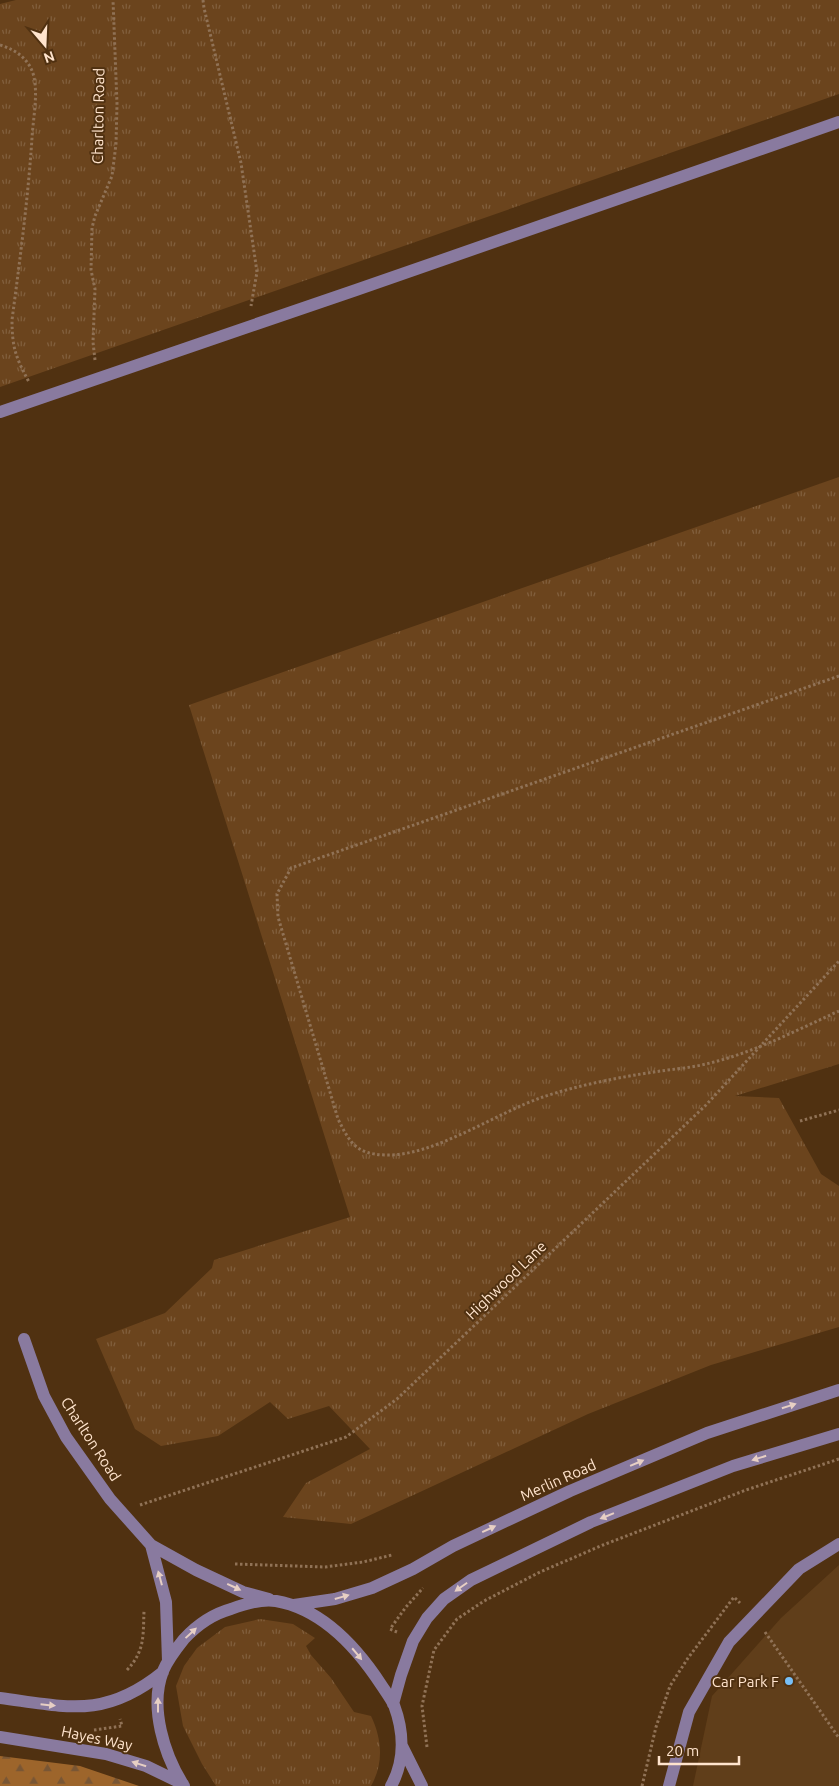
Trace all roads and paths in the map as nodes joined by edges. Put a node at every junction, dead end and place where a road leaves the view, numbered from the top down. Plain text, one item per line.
1 (113, 0) edge
2 (203, 0) edge
3 (0, 45) edge
4 (839, 122) edge
5 (246, 328) junction
6 (98, 378) junction
7 (39, 399) junction
8 (0, 412) edge
9 (839, 676) edge
10 (839, 961) edge
11 (839, 1011) edge
12 (757, 1048) junction
13 (839, 1110) edge
14 (800, 1121) dead end
15 (24, 1339) dead end
16 (839, 1390) edge
17 (839, 1434) edge
18 (839, 1459) edge
19 (121, 1512) junction
20 (839, 1544) edge
21 (152, 1545) junction
22 (145, 1601) dead end
23 (273, 1601) junction
24 (294, 1606) junction
25 (754, 1616) junction
26 (165, 1666) junction
27 (126, 1672) dead end
28 (0, 1698) edge
29 (393, 1704) junction
30 (0, 1737) edge
31 (839, 1738) edge
32 (402, 1746) junction
33 (427, 1749) dead end
34 (184, 1785) edge
35 (391, 1786) edge
36 (422, 1786) edge
37 (669, 1786) edge

1 - 6 path, Charlton Road
2 - 5 path
3 - 7 path
4 - 5 street
5 - 6 street
6 - 7 street
7 - 8 street
9 - 12 path
10 - 12 path, Highwood Lane
11 - 12 path
12 - 19 path, Highwood Lane
13 - 14 path
15 - 19 street, Charlton Road
24 -> 16 street, Merlin Road
17 -> 29 street
18 - 33 path
19 - 21 street, Charlton Road
20 - 25 street
21 -> 23 street, Charlton Road
26 -> 21 street, Charlton Road
22 - 27 path
23 - 24 street, Charlton Road
26 -> 23 street
24 -> 29 street
25 - 31 path
25 - 37 street
28 -> 26 street, Hayes Way
34 -> 26 street, Charlton Road
29 - 32 street
34 -> 30 street, Hayes Way
32 - 35 street
32 - 36 street

